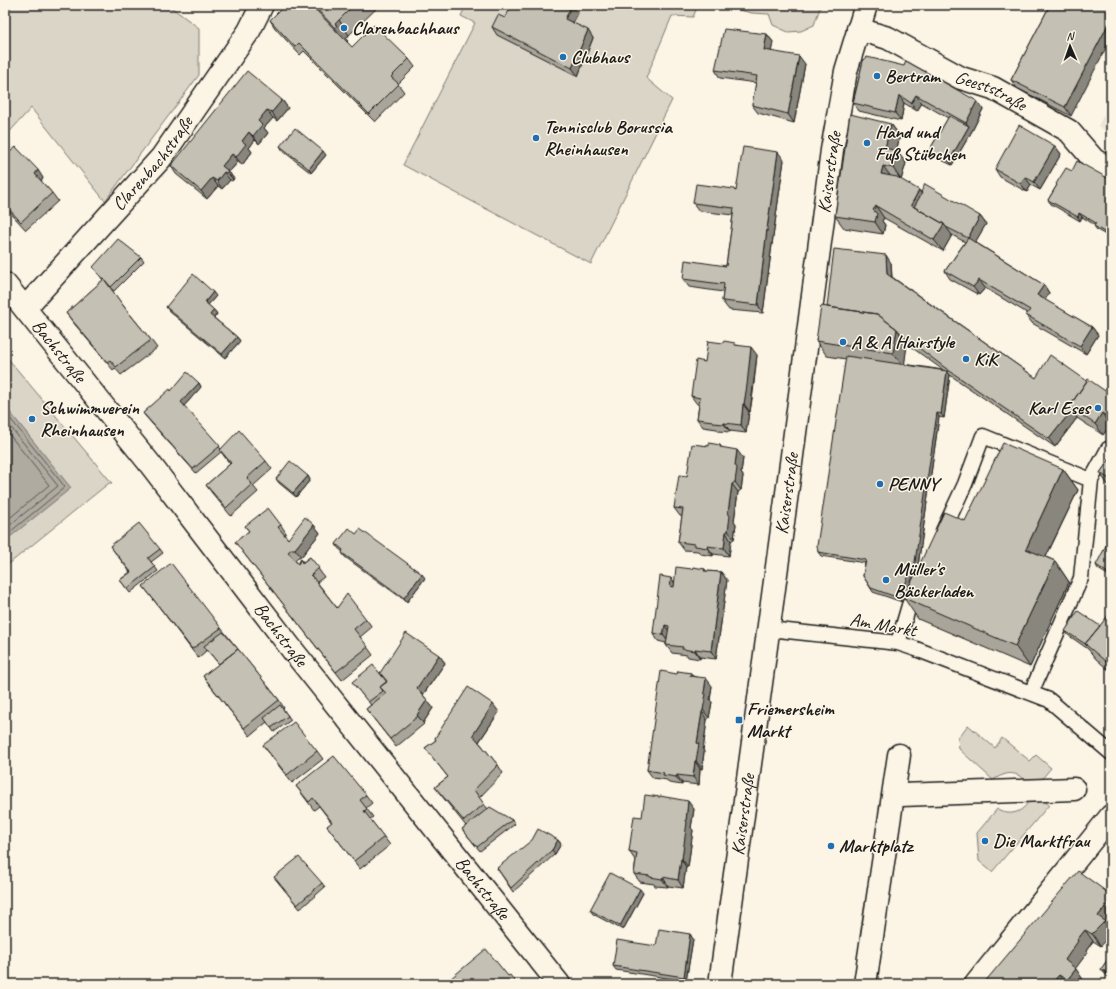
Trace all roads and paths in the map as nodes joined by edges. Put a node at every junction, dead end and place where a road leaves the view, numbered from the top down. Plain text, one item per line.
1 (262, 5) edge
2 (866, 5) edge
3 (858, 28) junction
4 (1111, 169) edge
5 (5, 284) edge
6 (25, 308) junction
7 (1108, 449) dead end
8 (1091, 480) junction
9 (938, 542) edge
10 (922, 576) edge
11 (769, 629) junction
12 (898, 643) junction
13 (1031, 692) junction
14 (1111, 753) edge
15 (899, 755) dead end
16 (1074, 789) dead end
17 (894, 795) junction
18 (1111, 816) edge
19 (559, 984) edge
20 (720, 984) edge
21 (866, 984) edge
22 (976, 984) edge

1 - 6 street, Clarenbachstraße
2 - 3 street, Kaiserstraße
3 - 4 street, Geeststraße
3 - 11 street, Kaiserstraße
5 - 6 street, Bachstraße
6 - 19 street, Bachstraße
7 - 8 lane
8 - 9 lane
8 - 13 lane
10 - 12 lane
11 - 12 lane, Am Markt
11 - 20 street, Kaiserstraße
12 - 13 lane, Am Markt
13 - 14 lane, Am Markt
15 - 17 street
16 - 17 street
17 - 21 street
18 - 22 street

